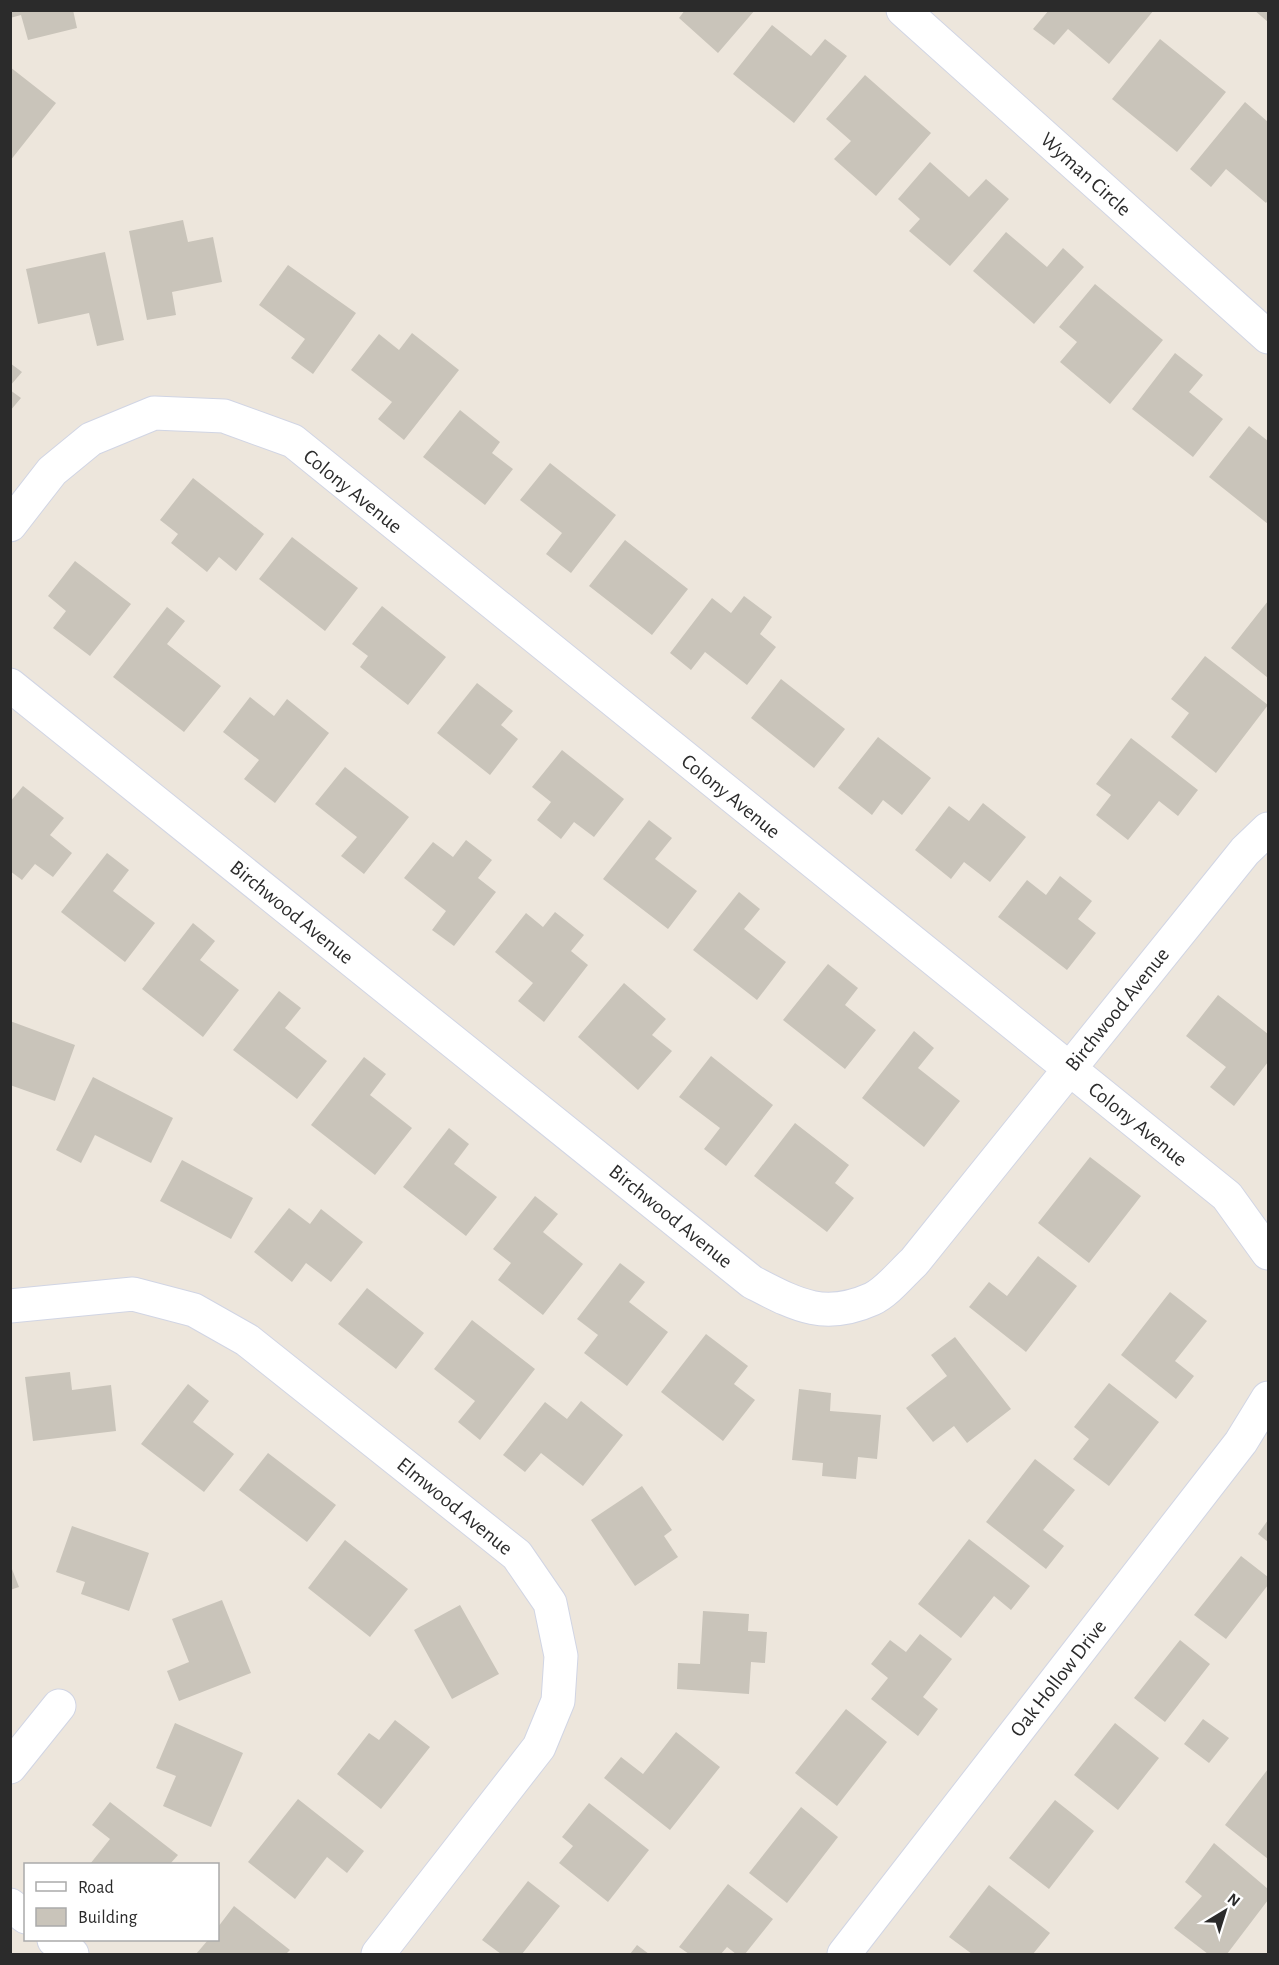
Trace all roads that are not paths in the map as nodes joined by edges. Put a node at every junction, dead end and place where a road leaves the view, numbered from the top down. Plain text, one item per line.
1 (903, 10) edge
2 (1269, 337) edge
3 (10, 525) edge
4 (10, 685) edge
5 (1269, 830) edge
6 (1068, 1068) junction
7 (1269, 1253) edge
8 (10, 1306) edge
9 (1269, 1398) edge
10 (59, 1706) dead end
11 (10, 1767) edge
12 (10, 1905) edge
13 (24, 1916) edge
14 (55, 1941) edge
15 (72, 1954) edge
16 (378, 1954) edge
17 (844, 1954) edge

1 - 2 street, Wyman Circle
3 - 6 street, Colony Avenue
4 - 6 street, Birchwood Avenue
5 - 6 street, Birchwood Avenue
6 - 7 street, Colony Avenue
8 - 16 street, Elmwood Avenue
9 - 17 street, Oak Hollow Drive
10 - 11 street
12 - 13 street
14 - 15 street

